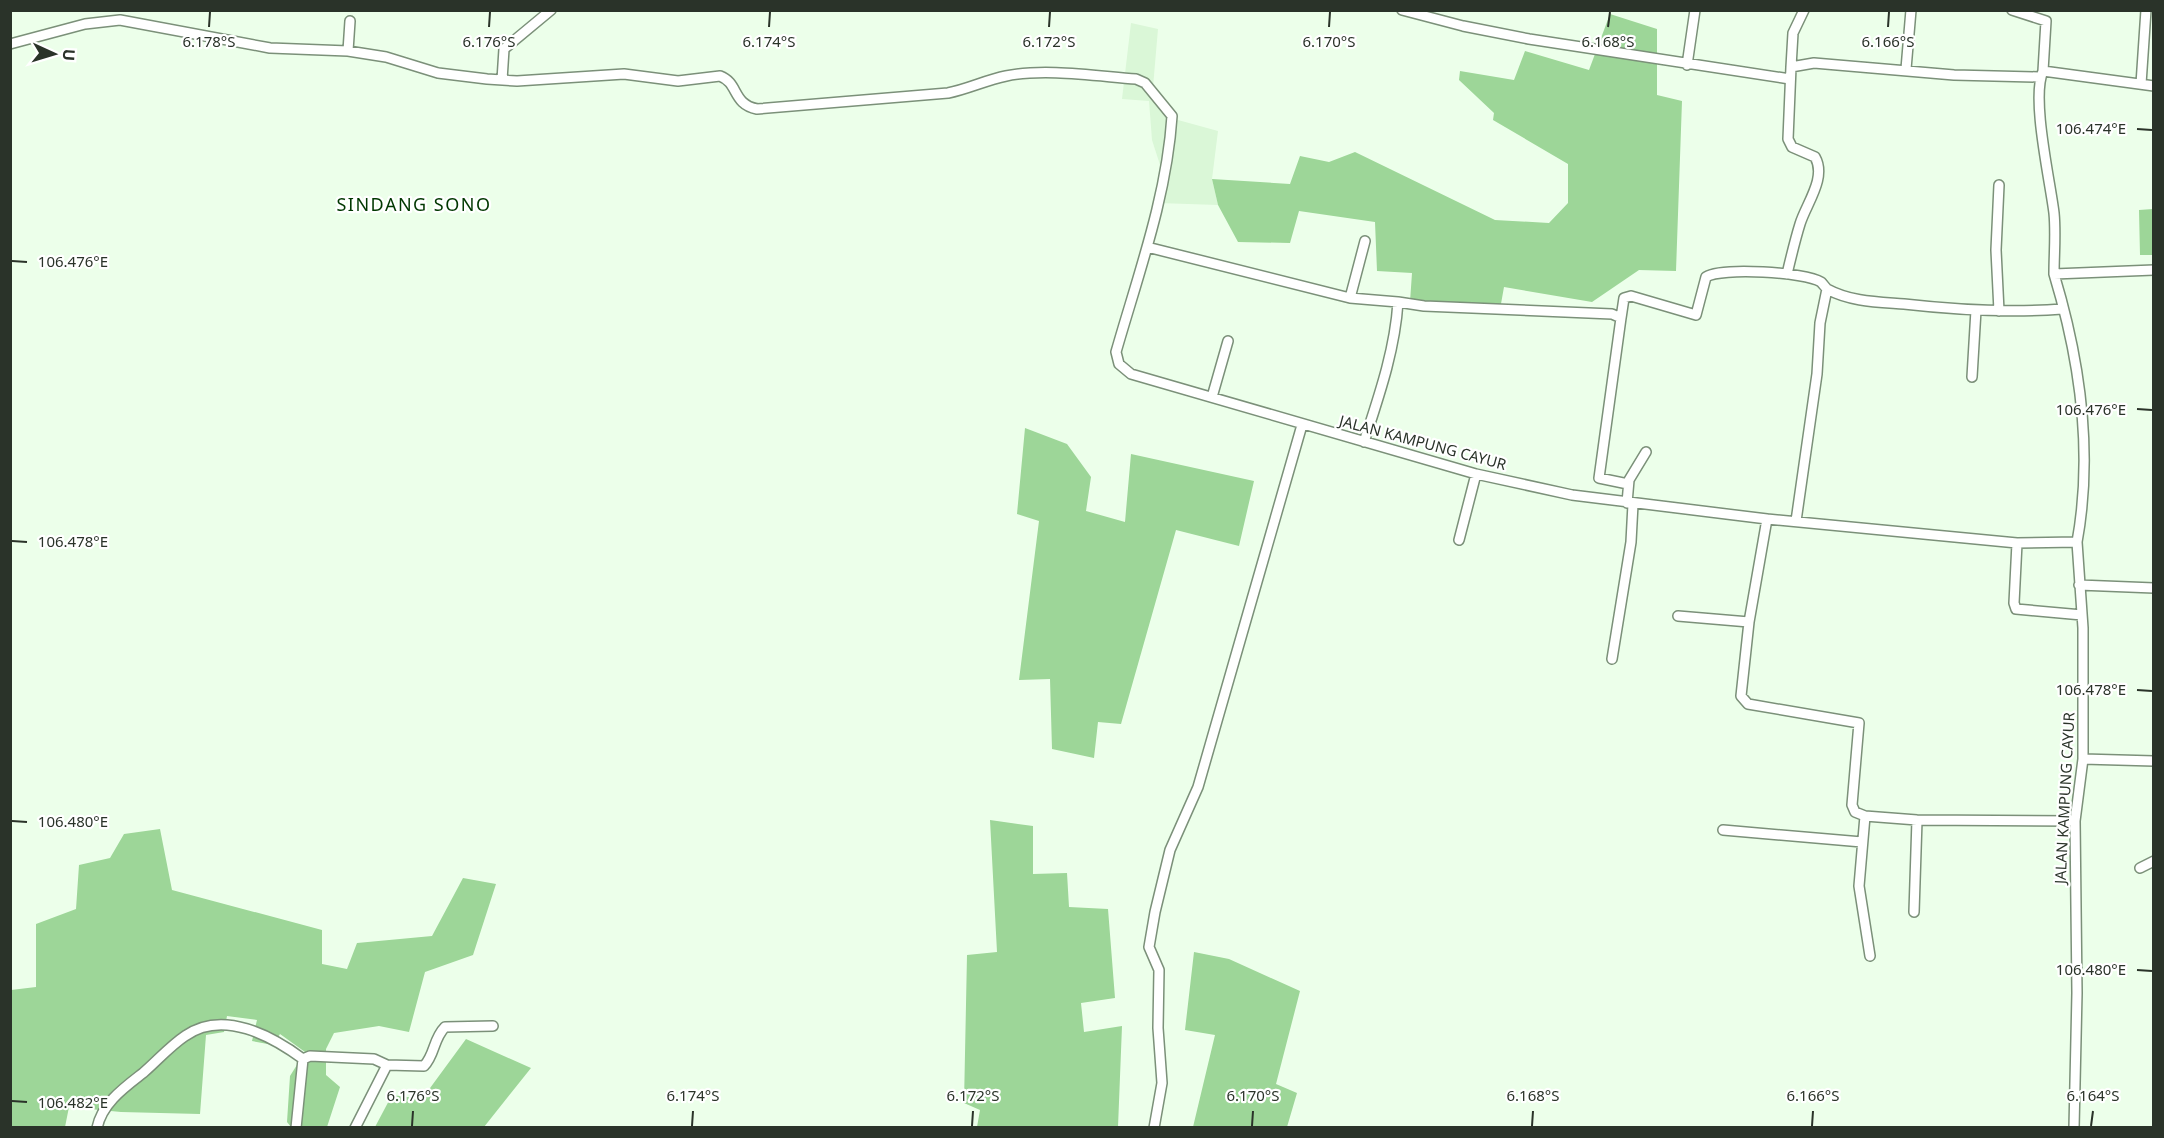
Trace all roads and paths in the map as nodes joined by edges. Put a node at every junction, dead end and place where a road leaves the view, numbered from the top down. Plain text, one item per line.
1 (550, 10) edge
2 (1402, 10) edge
3 (1695, 10) edge
4 (1804, 10) edge
5 (1911, 10) edge
6 (2012, 10) edge
7 (2050, 10) edge
8 (2146, 10) edge
9 (350, 21) dead end
10 (2046, 21) junction
11 (10, 44) edge
12 (348, 51) junction
13 (1688, 64) junction
14 (1791, 67) junction
15 (1906, 69) junction
16 (2041, 74) junction
17 (1790, 79) junction
18 (502, 80) junction
19 (2141, 84) junction
20 (2154, 87) edge
21 (1999, 185) dead end
22 (1365, 241) dead end
23 (1147, 247) junction
24 (2154, 270) edge
25 (1787, 274) junction
26 (2054, 274) junction
27 (1827, 289) junction
28 (1350, 298) junction
29 (1398, 302) junction
30 (2062, 309) junction
31 (1976, 310) junction
32 (1999, 311) junction
33 (1621, 318) junction
34 (1228, 341) dead end
35 (1972, 377) dead end
36 (1212, 397) junction
37 (1302, 425) junction
38 (1364, 442) junction
39 (1646, 452) dead end
40 (1476, 474) junction
41 (1628, 484) junction
42 (1630, 503) junction
43 (1767, 519) junction
44 (1796, 521) junction
45 (1459, 540) dead end
46 (2077, 542) junction
47 (2017, 543) junction
48 (2079, 585) junction
49 (2154, 588) edge
50 (2082, 615) junction
51 (1678, 616) dead end
52 (1749, 622) junction
53 (1612, 659) dead end
54 (2083, 759) junction
55 (2154, 761) edge
56 (1865, 816) junction
57 (1917, 820) junction
58 (2075, 821) junction
59 (1723, 830) dead end
60 (1863, 842) junction
61 (2154, 861) edge
62 (2140, 868) dead end
63 (1914, 912) dead end
64 (1870, 956) dead end
65 (493, 1026) dead end
66 (303, 1059) junction
67 (387, 1065) junction
68 (97, 1128) edge
69 (296, 1128) edge
70 (355, 1128) edge
71 (1154, 1128) edge
72 (2074, 1128) edge

1 - 18 street
2 - 13 street
3 - 13 street
4 - 14 street
5 - 15 street
6 - 10 street
7 - 10 street
8 - 19 street
9 - 12 street
10 - 16 street
11 - 12 street
12 - 18 street
13 - 17 street
14 - 15 street
14 - 17 street
15 - 16 street
16 - 19 street
16 - 26 street, JALAN KAMPUNG CAYUR
17 - 25 street
18 - 23 street, JALAN KAMPUNG CAYUR
19 - 20 street
21 - 32 street
22 - 28 street
23 - 28 street
23 - 36 street, JALAN KAMPUNG CAYUR
24 - 26 street
25 - 27 street
25 - 33 street
26 - 30 street, JALAN KAMPUNG CAYUR
27 - 31 street
27 - 44 street
28 - 29 street
29 - 33 street
29 - 38 street
30 - 32 street
30 - 46 street, JALAN KAMPUNG CAYUR
31 - 32 street
31 - 35 street
33 - 41 street
34 - 36 street
36 - 37 street, JALAN KAMPUNG CAYUR
37 - 38 street, JALAN KAMPUNG CAYUR
37 - 71 street
38 - 40 street, JALAN KAMPUNG CAYUR
39 - 41 street
40 - 42 street, JALAN KAMPUNG CAYUR
40 - 45 street
41 - 42 street
42 - 43 street, JALAN KAMPUNG CAYUR
42 - 53 street
43 - 44 street, JALAN KAMPUNG CAYUR
43 - 52 street
44 - 47 street, JALAN KAMPUNG CAYUR
46 - 47 street, JALAN KAMPUNG CAYUR
46 - 48 street, JALAN KAMPUNG CAYUR
47 - 50 street
48 - 49 street
48 - 50 street, JALAN KAMPUNG CAYUR
50 - 54 street, JALAN KAMPUNG CAYUR
51 - 52 street
52 - 56 street
54 - 55 street
54 - 58 street, JALAN KAMPUNG CAYUR
56 - 57 street
56 - 60 street
57 - 58 street
57 - 63 street
58 - 72 street, JALAN KAMPUNG CAYUR
59 - 60 street
60 - 64 street
61 - 62 street
65 - 67 street
66 - 67 street
66 - 68 street
66 - 69 street
67 - 70 street

